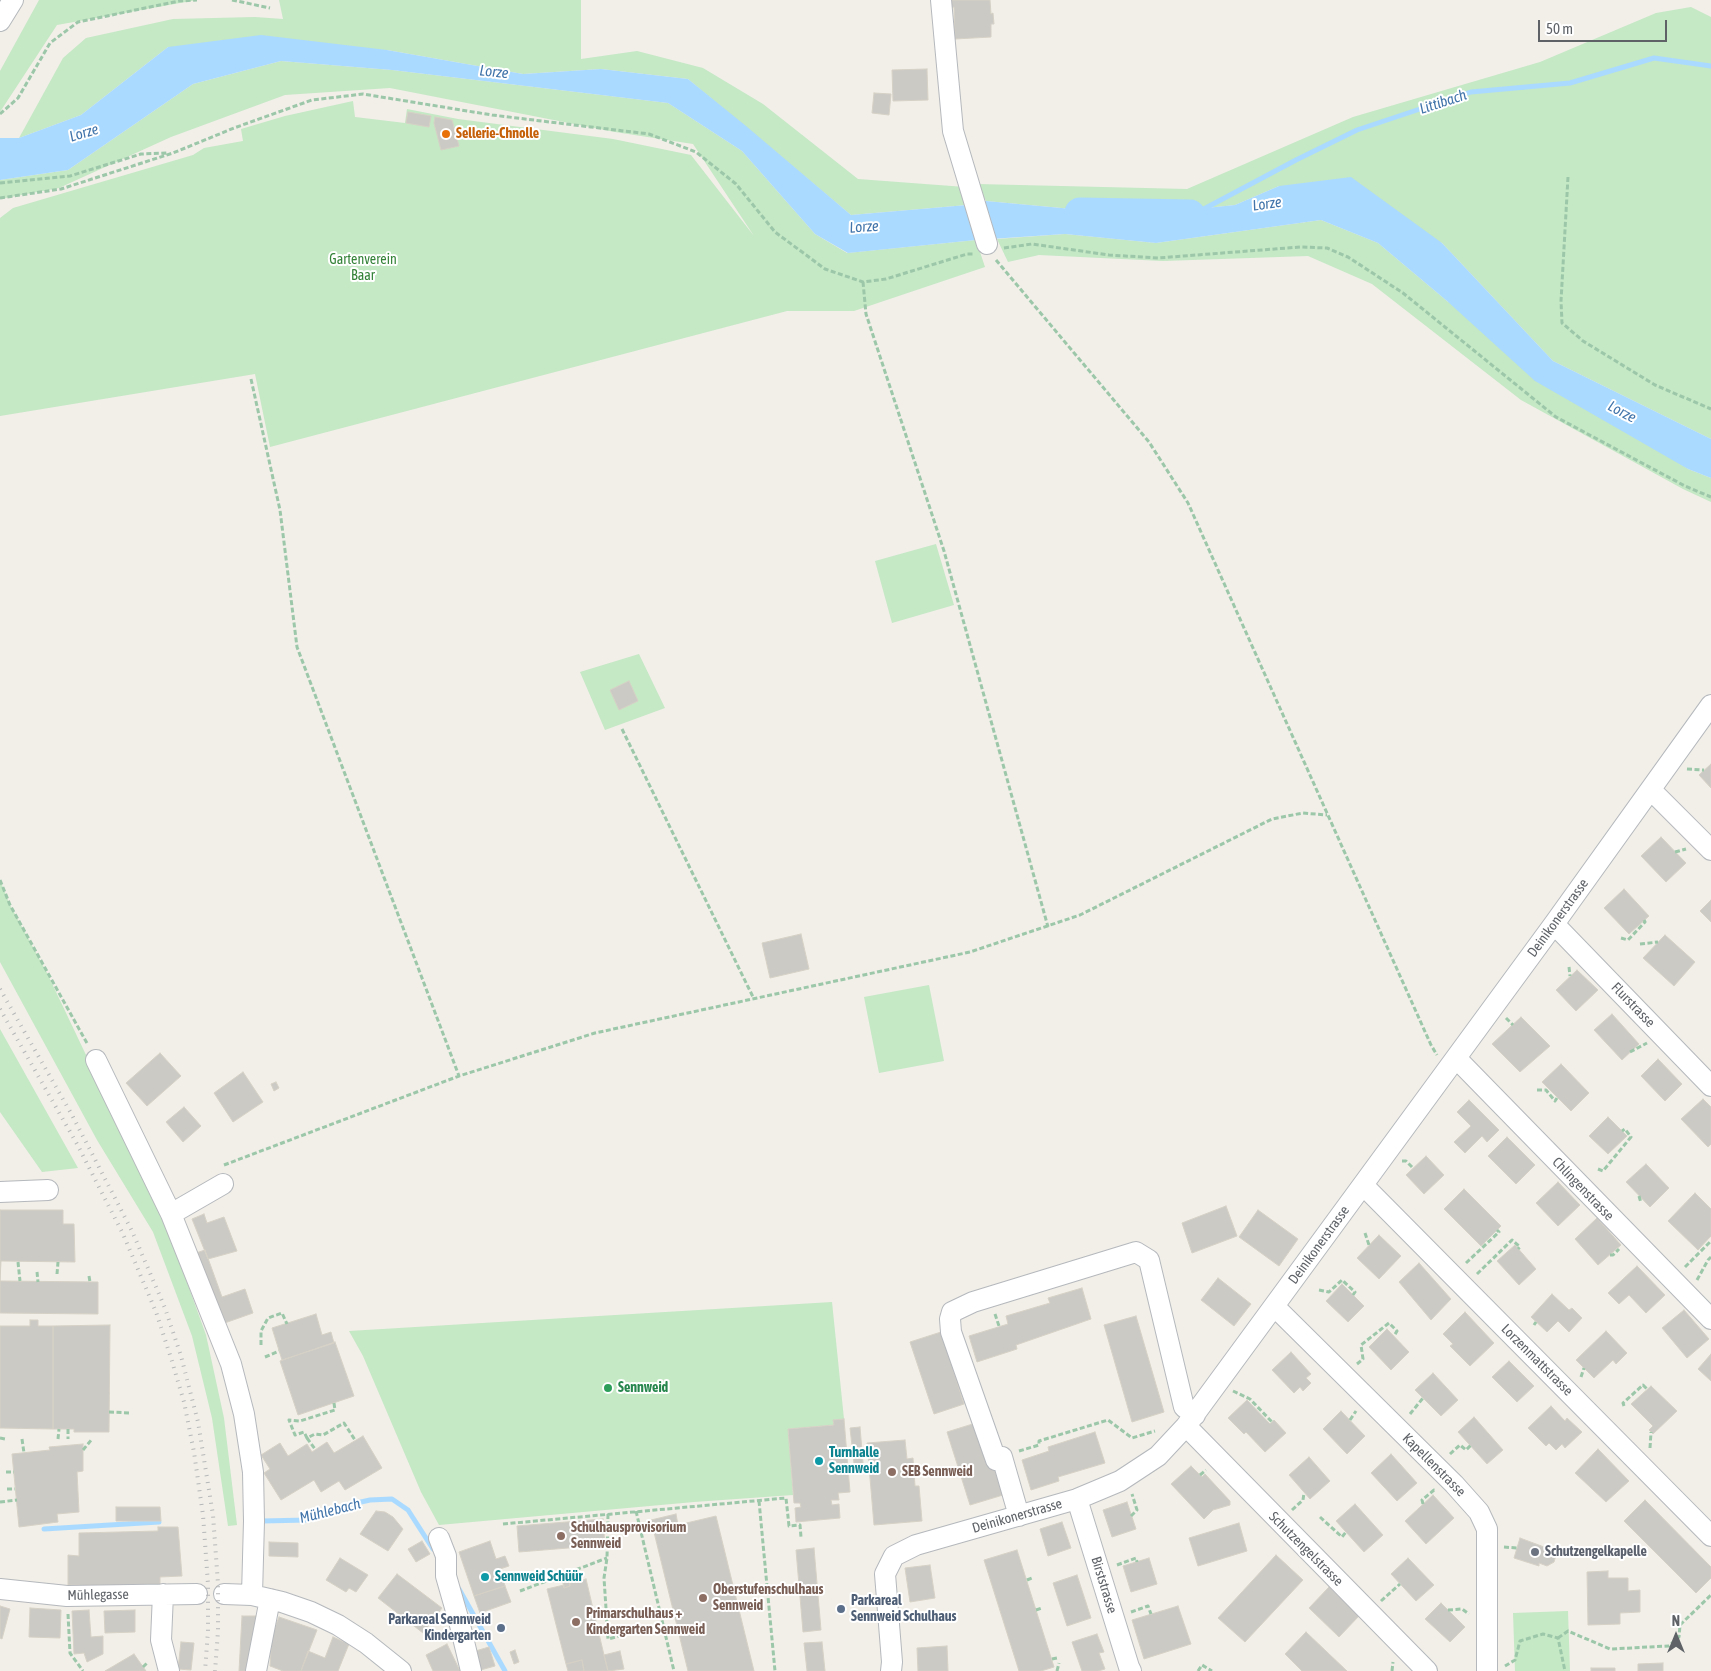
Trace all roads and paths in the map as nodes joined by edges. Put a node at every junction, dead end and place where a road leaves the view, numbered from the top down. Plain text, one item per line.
1 (13, 0) edge
2 (197, 0) edge
3 (232, 0) edge
4 (941, 0) edge
5 (270, 8) dead end
6 (0, 21) edge
7 (0, 114) edge
8 (173, 153) junction
9 (1568, 177) dead end
10 (0, 182) edge
11 (0, 198) edge
12 (989, 248) junction
13 (863, 282) junction
14 (251, 379) dead end
15 (1711, 409) edge
16 (1711, 497) edge
17 (1711, 705) edge
18 (622, 729) dead end
19 (1686, 769) dead end
20 (1704, 770) dead end
21 (1651, 790) junction
22 (1328, 815) junction
23 (1686, 848) dead end
24 (1711, 850) edge
25 (1675, 852) dead end
26 (0, 880) edge
27 (1644, 920) dead end
28 (1554, 924) junction
29 (1048, 927) junction
30 (1621, 938) dead end
31 (1658, 942) dead end
32 (1640, 944) dead end
33 (1569, 966) dead end
34 (1570, 976) dead end
35 (754, 999) junction
36 (1506, 1018) dead end
37 (1513, 1025) dead end
38 (96, 1060) joint
39 (1451, 1064) junction
40 (459, 1076) junction
41 (1711, 1086) edge
42 (1537, 1090) dead end
43 (1557, 1098) dead end
44 (1622, 1131) dead end
45 (1403, 1162) dead end
46 (1413, 1168) dead end
47 (1598, 1169) dead end
48 (221, 1175) joint
49 (1363, 1185) junction
50 (48, 1190) dead end
51 (0, 1192) edge
52 (1639, 1196) dead end
53 (1641, 1203) dead end
54 (170, 1214) junction
55 (1497, 1230) dead end
56 (1365, 1233) dead end
57 (1711, 1241) edge
58 (1369, 1245) dead end
59 (1518, 1249) dead end
60 (1711, 1257) edge
61 (1692, 1261) dead end
62 (18, 1262) dead end
63 (58, 1262) dead end
64 (1460, 1269) dead end
65 (37, 1272) dead end
66 (57, 1274) dead end
67 (89, 1276) dead end
68 (1471, 1279) dead end
69 (20, 1281) dead end
70 (38, 1282) dead end
71 (90, 1282) dead end
72 (1694, 1285) dead end
73 (1319, 1290) dead end
74 (1353, 1295) dead end
75 (1274, 1306) junction
76 (1711, 1319) edge
77 (997, 1320) dead end
78 (287, 1324) dead end
79 (999, 1326) dead end
80 (1394, 1336) dead end
81 (261, 1345) dead end
82 (279, 1351) dead end
83 (1362, 1354) dead end
84 (265, 1357) dead end
85 (1584, 1368) dead end
86 (1581, 1377) dead end
87 (1230, 1389) dead end
88 (1647, 1389) dead end
89 (1423, 1398) dead end
90 (334, 1403) dead end
91 (1624, 1406) dead end
92 (109, 1412) dead end
93 (131, 1413) dead end
94 (1408, 1416) dead end
95 (1190, 1421) junction
96 (1272, 1422) dead end
97 (59, 1429) dead end
98 (68, 1429) dead end
99 (1158, 1430) dead end
100 (1651, 1432) dead end
101 (0, 1438) edge
102 (307, 1438) junction
103 (5, 1439) dead end
104 (22, 1439) dead end
105 (58, 1439) dead end
106 (68, 1439) dead end
107 (92, 1439) dead end
108 (355, 1440) dead end
109 (1471, 1445) dead end
110 (315, 1449) dead end
111 (1650, 1449) dead end
112 (83, 1450) dead end
113 (24, 1453) dead end
114 (1448, 1456) dead end
115 (1002, 1457) junction
116 (6, 1472) dead end
117 (14, 1472) dead end
118 (7, 1489) dead end
119 (15, 1489) dead end
120 (1130, 1489) dead end
121 (1304, 1493) dead end
122 (1426, 1496) dead end
123 (1077, 1499) junction
124 (16, 1500) dead end
125 (759, 1501) junction
126 (0, 1502) edge
127 (1423, 1504) dead end
128 (636, 1511) junction
129 (608, 1514) junction
130 (1286, 1515) dead end
131 (1019, 1516) junction
132 (1131, 1516) dead end
133 (1320, 1517) dead end
134 (503, 1524) dead end
135 (1346, 1532) dead end
136 (1711, 1536) edge
137 (801, 1537) dead end
138 (439, 1538) dead end
139 (607, 1558) junction
140 (1137, 1562) dead end
141 (1100, 1572) junction
142 (1032, 1578) dead end
143 (1027, 1580) dead end
144 (1400, 1584) dead end
145 (0, 1589) edge
146 (520, 1591) dead end
147 (163, 1594) junction
148 (197, 1594) dead end
149 (224, 1594) dead end
150 (1711, 1595) edge
151 (67, 1596) junction
152 (261, 1597) junction
153 (1375, 1607) dead end
154 (1042, 1608) dead end
155 (1036, 1610) dead end
156 (1448, 1610) dead end
157 (1151, 1614) dead end
158 (1469, 1614) dead end
159 (1114, 1617) junction
160 (663, 1625) junction
161 (1558, 1638) junction
162 (1057, 1658) dead end
163 (1052, 1659) dead end
164 (1515, 1660) dead end
165 (1059, 1663) dead end
166 (83, 1671) edge
167 (169, 1671) edge
168 (256, 1671) edge
169 (401, 1671) edge
170 (470, 1671) edge
171 (674, 1671) edge
172 (774, 1671) edge
173 (891, 1671) edge
174 (1056, 1671) edge
175 (1131, 1671) edge
176 (1198, 1671) edge
177 (1212, 1671) edge
178 (1427, 1671) edge
179 (1487, 1671) edge
180 (1565, 1671) edge

1 - 6 street
2 - 7 path
3 - 5 path
4 - 12 street
8 - 10 path
8 - 11 path
8 - 13 path
9 - 15 path
12 - 13 path
12 - 16 path
12 - 22 path
13 - 29 path
14 - 40 path
17 - 21 street, Deinikonerstrasse
18 - 35 path
19 - 20 path
21 - 24 street
21 - 28 street, Deinikonerstrasse
22 - 29 path
22 - 39 path
23 - 25 path
26 - 38 path
27 - 30 path
28 - 39 street, Deinikonerstrasse
28 - 41 street, Flurstrasse
29 - 35 path
31 - 32 path
33 - 34 path
35 - 40 path
36 - 37 path
38 - 54 street
39 - 49 street, Deinikonerstrasse
39 - 76 street, Chlingenstrasse
40 - 48 path
42 - 43 path
44 - 47 path
45 - 46 path
48 - 54 street
49 - 75 street, Deinikonerstrasse
49 - 136 street, Lorzenmattstrasse
50 - 51 street
52 - 53 path
54 - 152 street
55 - 64 path
56 - 58 path
57 - 61 path
59 - 68 path
60 - 72 path
62 - 69 path
63 - 66 path
65 - 70 path
67 - 71 path
73 - 74 path
75 - 95 street, Deinikonerstrasse
75 - 179 street, Kapellenstrasse
77 - 79 path
78 - 81 path
80 - 83 path
82 - 84 path
85 - 86 path
87 - 96 path
88 - 91 path
89 - 94 path
90 - 102 path
92 - 93 path
95 - 115 street, Schutzengelstrasse
95 - 123 street, Deinikonerstrasse
95 - 178 street, Schutzengelstrasse
97 - 105 path
98 - 106 path
99 - 115 path
100 - 111 path
101 - 103 path
102 - 108 path
102 - 110 path
104 - 113 path
107 - 112 path
109 - 114 path
115 - 131 street
116 - 117 path
118 - 119 path
120 - 132 path
121 - 130 path
122 - 127 path
123 - 131 street, Deinikonerstrasse
123 - 141 street, Birststrasse
124 - 126 path
125 - 128 path
125 - 137 path
125 - 172 path
128 - 129 path
128 - 160 path
129 - 134 path
129 - 139 path
131 - 173 street, Deinikonerstrasse
133 - 135 path
138 - 170 street
139 - 146 path
139 - 160 path
140 - 141 path
141 - 159 street, Birststrasse
142 - 143 path
144 - 153 path
145 - 151 street, Mühlegasse
147 - 148 street, Mühlegasse
147 - 151 street, Mühlegasse
147 - 167 street
149 - 152 street
150 - 161 path
151 - 166 path
152 - 168 street
152 - 169 street
154 - 155 path
156 - 158 path
157 - 159 path
159 - 175 street, Birststrasse
160 - 171 path
161 - 164 path
161 - 180 path
162 - 163 path
165 - 174 path
176 - 177 path

